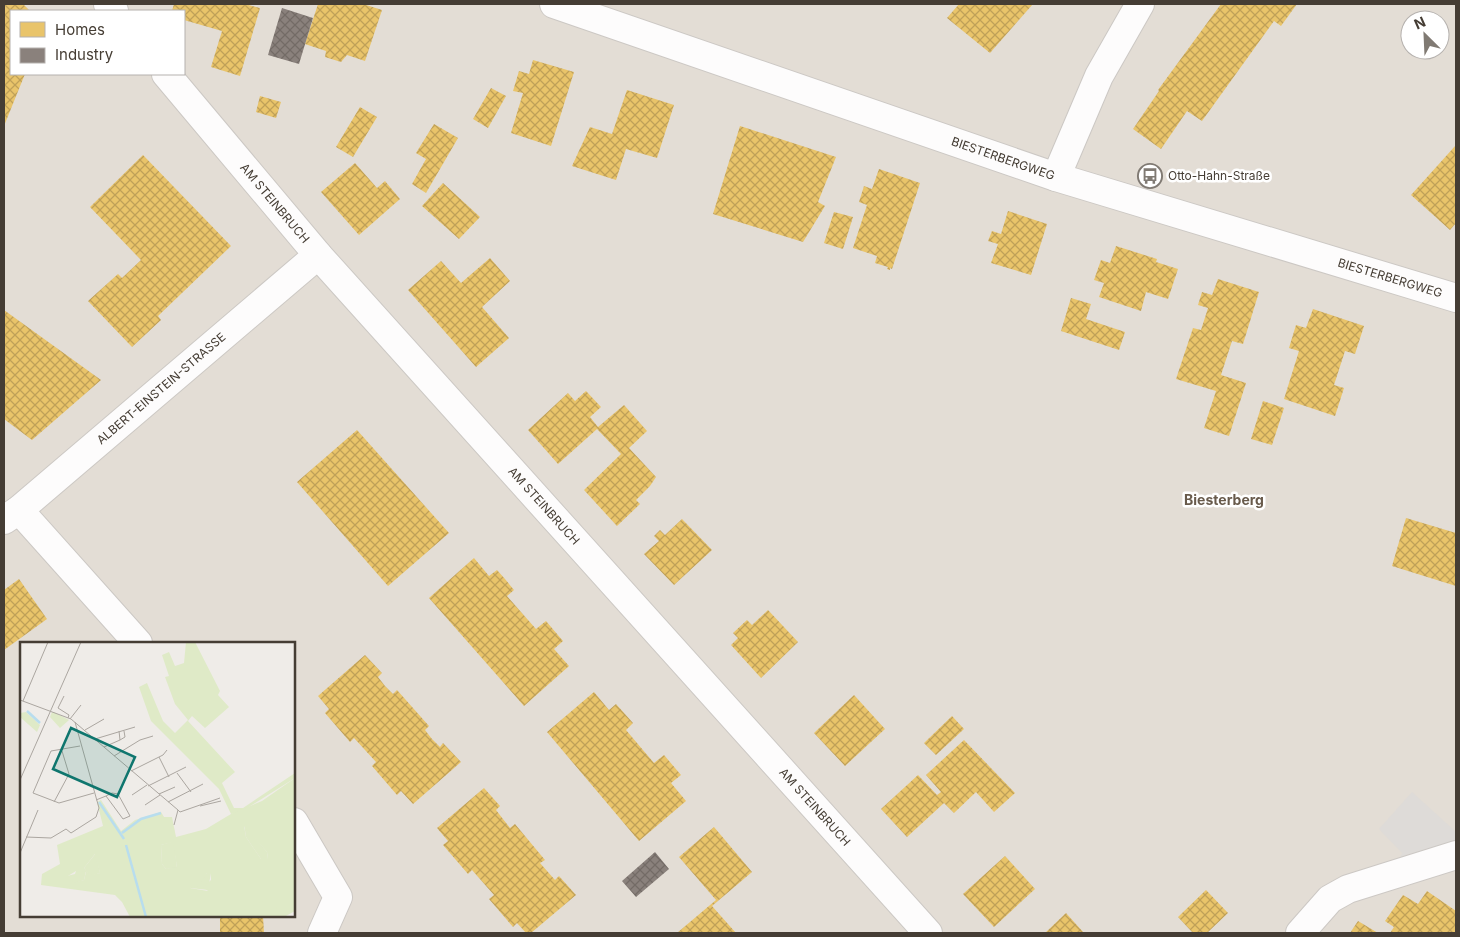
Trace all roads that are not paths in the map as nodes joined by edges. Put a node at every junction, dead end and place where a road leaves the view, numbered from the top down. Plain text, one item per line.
1 (554, 4) edge
2 (1140, 4) edge
3 (167, 75) edge
4 (1056, 176) junction
5 (318, 256) junction
6 (1456, 298) edge
7 (12, 515) edge
8 (137, 642) edge
9 (295, 824) edge
10 (1456, 855) edge
11 (322, 933) edge
12 (928, 933) edge
13 (1300, 933) edge

1 - 4 street, BIESTERBERGWEG
2 - 4 street
3 - 5 street, AM STEINBRUCH
4 - 6 street, BIESTERBERGWEG
5 - 7 street, ALBERT-EINSTEIN-STRASSE
5 - 12 street, AM STEINBRUCH
7 - 8 street
9 - 11 street
10 - 13 street

